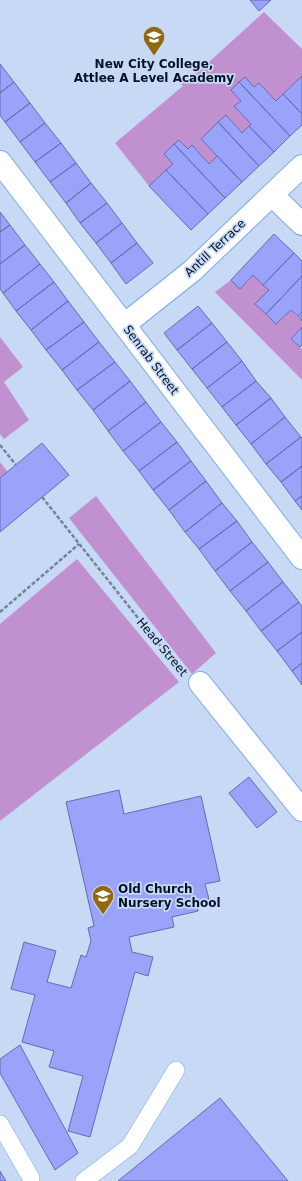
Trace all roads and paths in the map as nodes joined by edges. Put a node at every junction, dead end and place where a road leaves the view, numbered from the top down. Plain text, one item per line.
1 (0, 162) edge
2 (302, 166) edge
3 (272, 195) junction
4 (302, 224) edge
5 (124, 325) junction
6 (0, 445) edge
7 (16, 465) dead end
8 (42, 497) dead end
9 (79, 544) junction
10 (302, 558) edge
11 (0, 612) edge
12 (200, 683) joint
13 (302, 810) edge
14 (176, 1070) dead end
15 (0, 1124) edge
16 (31, 1178) dead end
17 (84, 1181) edge

1 - 5 street, Senrab Street
2 - 3 street, Antill Terrace
3 - 4 street
3 - 5 street, Antill Terrace
5 - 10 street, Senrab Street
6 - 7 path
8 - 9 path, Head Street
9 - 11 path
9 - 12 path, Head Street
12 - 13 street, Head Street
14 - 17 lane
15 - 16 lane

